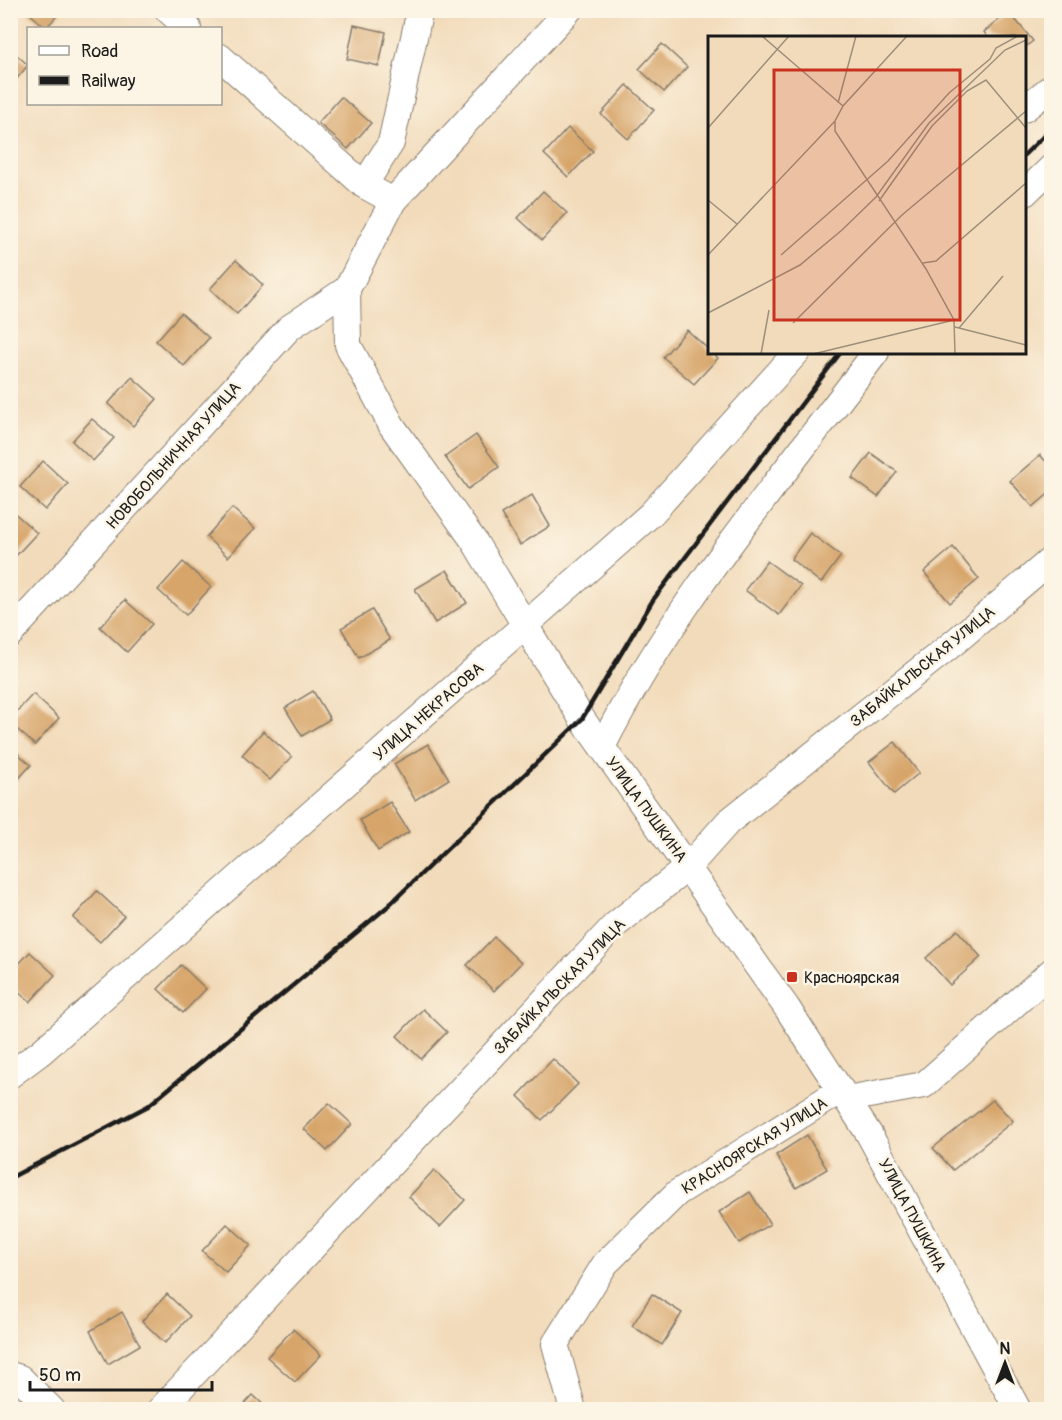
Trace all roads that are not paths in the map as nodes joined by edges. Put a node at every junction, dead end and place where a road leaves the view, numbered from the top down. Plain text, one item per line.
1 (168, 10) edge
2 (420, 10) edge
3 (569, 10) edge
4 (187, 27) edge
5 (222, 59) edge
6 (1052, 87) edge
7 (1026, 107) edge
8 (1052, 167) edge
9 (364, 185) junction
10 (1026, 192) edge
11 (393, 201) junction
12 (347, 289) junction
13 (795, 354) edge
14 (874, 354) edge
15 (1052, 559) edge
16 (525, 625) junction
17 (10, 634) edge
18 (602, 747) junction
19 (688, 867) junction
20 (1052, 971) edge
21 (10, 1075) edge
22 (844, 1095) junction
23 (10, 1375) edge
24 (52, 1410) edge
25 (160, 1410) edge
26 (573, 1410) edge
27 (1018, 1410) edge

1 - 4 street
2 - 9 street
3 - 11 street
5 - 9 street
6 - 7 street
8 - 10 street
9 - 11 street
11 - 12 street, УЛИЦА ПУШКИНА
12 - 16 street, УЛИЦА ПУШКИНА
12 - 17 street, НОВОБОЛЬНИЧНАЯ УЛИЦА
13 - 16 street, УЛИЦА НЕКРАСОВА
14 - 18 street
15 - 19 street, ЗАБАЙКАЛЬСКАЯ УЛИЦА
16 - 18 street, УЛИЦА ПУШКИНА
16 - 21 street, УЛИЦА НЕКРАСОВА
18 - 19 street, УЛИЦА ПУШКИНА
19 - 22 street, УЛИЦА ПУШКИНА
19 - 25 street, ЗАБАЙКАЛЬСКАЯ УЛИЦА
20 - 22 street, КРАСНОЯРСКАЯ УЛИЦА
22 - 26 street, КРАСНОЯРСКАЯ УЛИЦА
22 - 27 street, УЛИЦА ПУШКИНА
23 - 24 street

